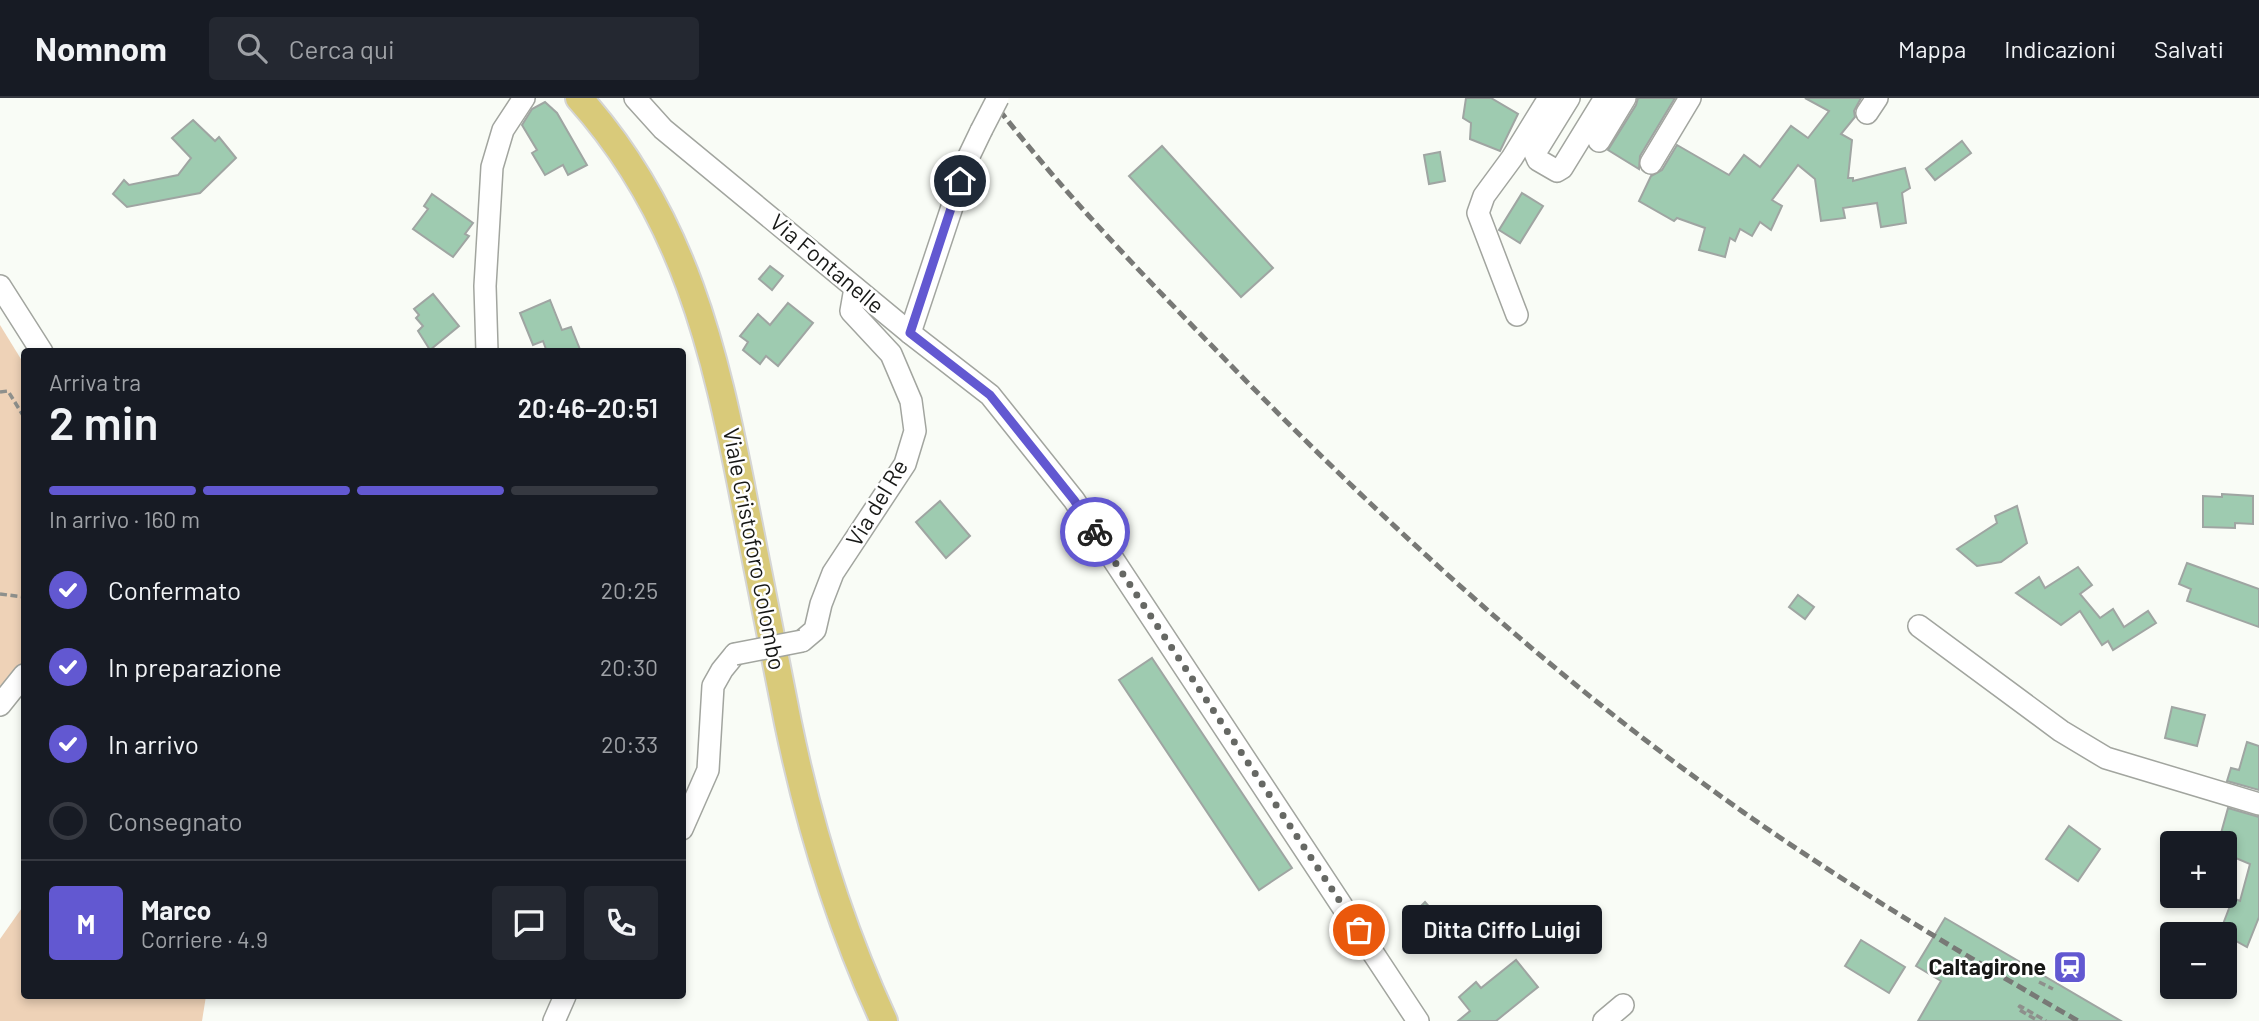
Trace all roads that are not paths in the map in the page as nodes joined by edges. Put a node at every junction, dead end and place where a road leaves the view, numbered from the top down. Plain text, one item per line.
1 (524, 98) edge
2 (579, 98) edge
3 (635, 98) edge
4 (998, 98) edge
5 (1549, 98) edge
6 (1569, 98) edge
7 (1605, 98) edge
8 (1625, 98) edge
9 (1690, 98) edge
10 (1599, 141) dead end
11 (1651, 163) dead end
12 (0, 286) edge
13 (855, 288) junction
14 (1517, 315) dead end
15 (910, 333) junction
16 (39, 348) edge
17 (487, 348) edge
18 (1919, 626) dead end
19 (21, 679) edge
20 (0, 705) edge
21 (2259, 804) edge
22 (686, 819) edge
23 (564, 999) edge
24 (1623, 1005) dead end
25 (881, 1020) edge
26 (554, 1021) edge
27 (1418, 1021) edge
28 (1604, 1021) edge

1 - 17 street
2 - 25 main road, Viale Cristoforo Colombo
3 - 13 street, Via Fontanelle
4 - 15 street, bridge
5 - 14 street
6 - 7 street
8 - 10 street
9 - 11 street
12 - 16 street
13 - 15 street, Via Fontanelle
13 - 22 street, Via del Re, bridge
15 - 27 street, Via Fontanelle
18 - 21 street
19 - 20 street
23 - 26 street
24 - 28 street

